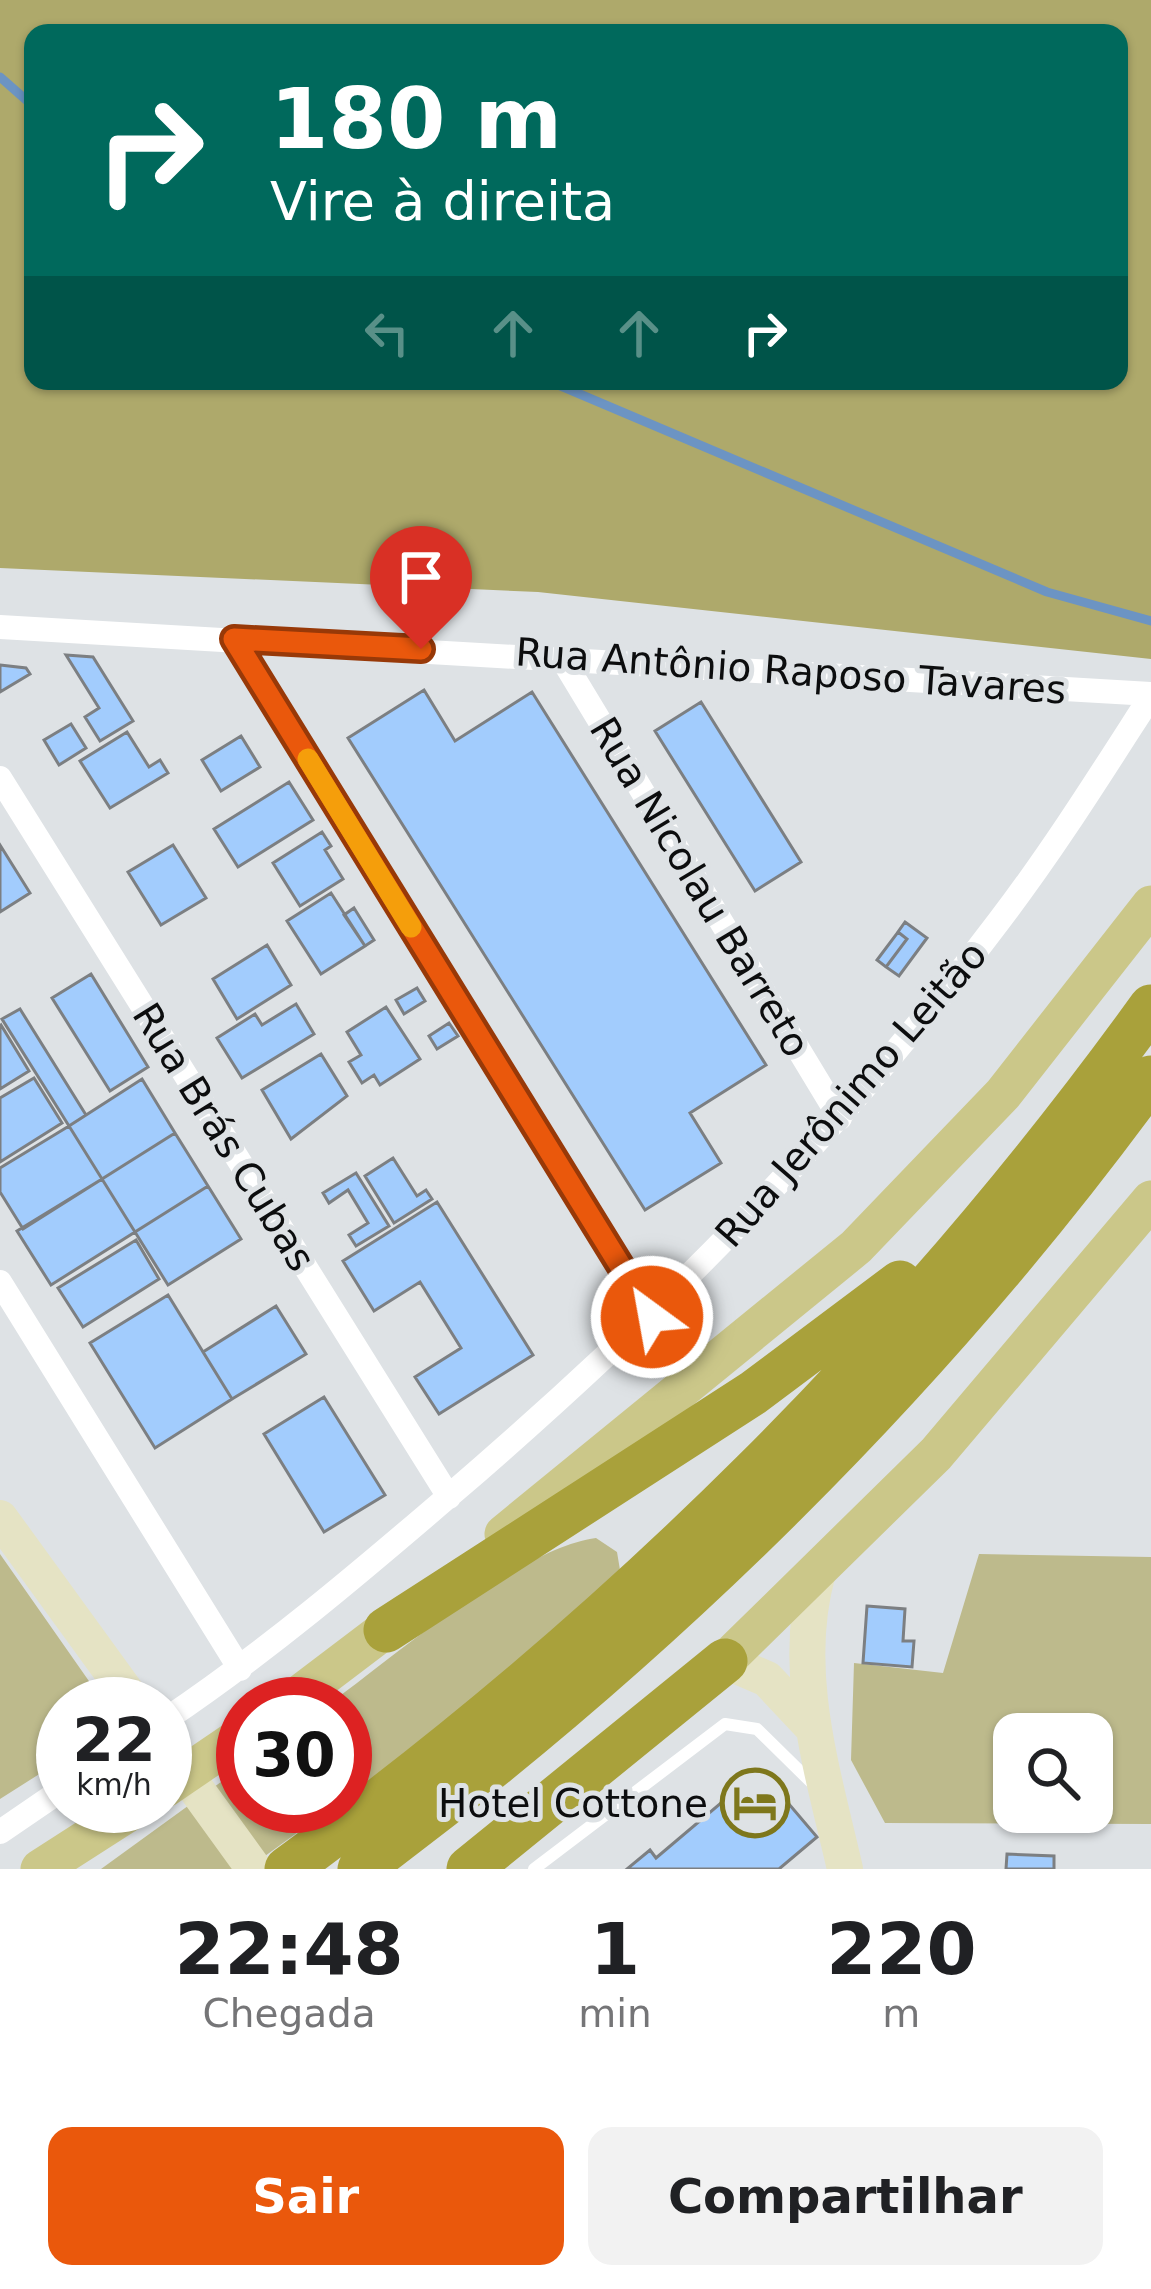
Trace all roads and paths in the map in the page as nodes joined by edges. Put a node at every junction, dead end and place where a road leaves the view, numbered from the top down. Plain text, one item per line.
1 (0, 627) edge
2 (234, 639) junction
3 (561, 657) junction
4 (1151, 695) edge
5 (0, 778) edge
6 (1151, 905) edge
7 (1151, 1007) edge
8 (1151, 1078) edge
9 (840, 1118) junction
10 (1151, 1200) edge
11 (992, 1211) junction
12 (0, 1282) edge
13 (652, 1317) junction
14 (448, 1496) junction
15 (0, 1518) edge
16 (818, 1572) junction
17 (386, 1630) junction
18 (725, 1660) junction
19 (240, 1670) junction
20 (116, 1677) edge
21 (323, 1677) edge
22 (192, 1702) edge
23 (812, 1728) junction
24 (192, 1783) edge
25 (830, 1800) junction
26 (36, 1808) edge
27 (0, 1832) edge
28 (96, 1833) edge
29 (40, 1869) edge
30 (254, 1869) edge
31 (287, 1869) edge
32 (360, 1869) edge
33 (469, 1869) edge
34 (534, 1869) edge
35 (845, 1869) edge

1 - 2 street, Rua Antônio Raposo Tavares
2 - 3 street, Rua Antônio Raposo Tavares
2 - 13 street
3 - 4 street, Rua Antônio Raposo Tavares
3 - 9 street, Rua Nicolau Barreto
4 - 9 street, Rua Jerônimo Leitão
5 - 14 street, Rua Brás Cubas
6 - 17 main road
7 - 11 highway
8 - 32 highway
9 - 13 street, Rua Jerônimo Leitão
10 - 16 main road
11 - 17 highway
11 - 31 highway
12 - 19 street
13 - 14 street, Rua Jerônimo Leitão
14 - 19 street, Rua Jerônimo Leitão
15 - 20 main road
16 - 18 main road
16 - 23 main road
17 - 21 main road
18 - 23 main road
18 - 33 highway
19 - 22 street, Rua Jerônimo Leitão
23 - 25 main road
24 - 30 main road
25 - 34 lane
25 - 35 main road
26 - 27 street
28 - 29 main road

